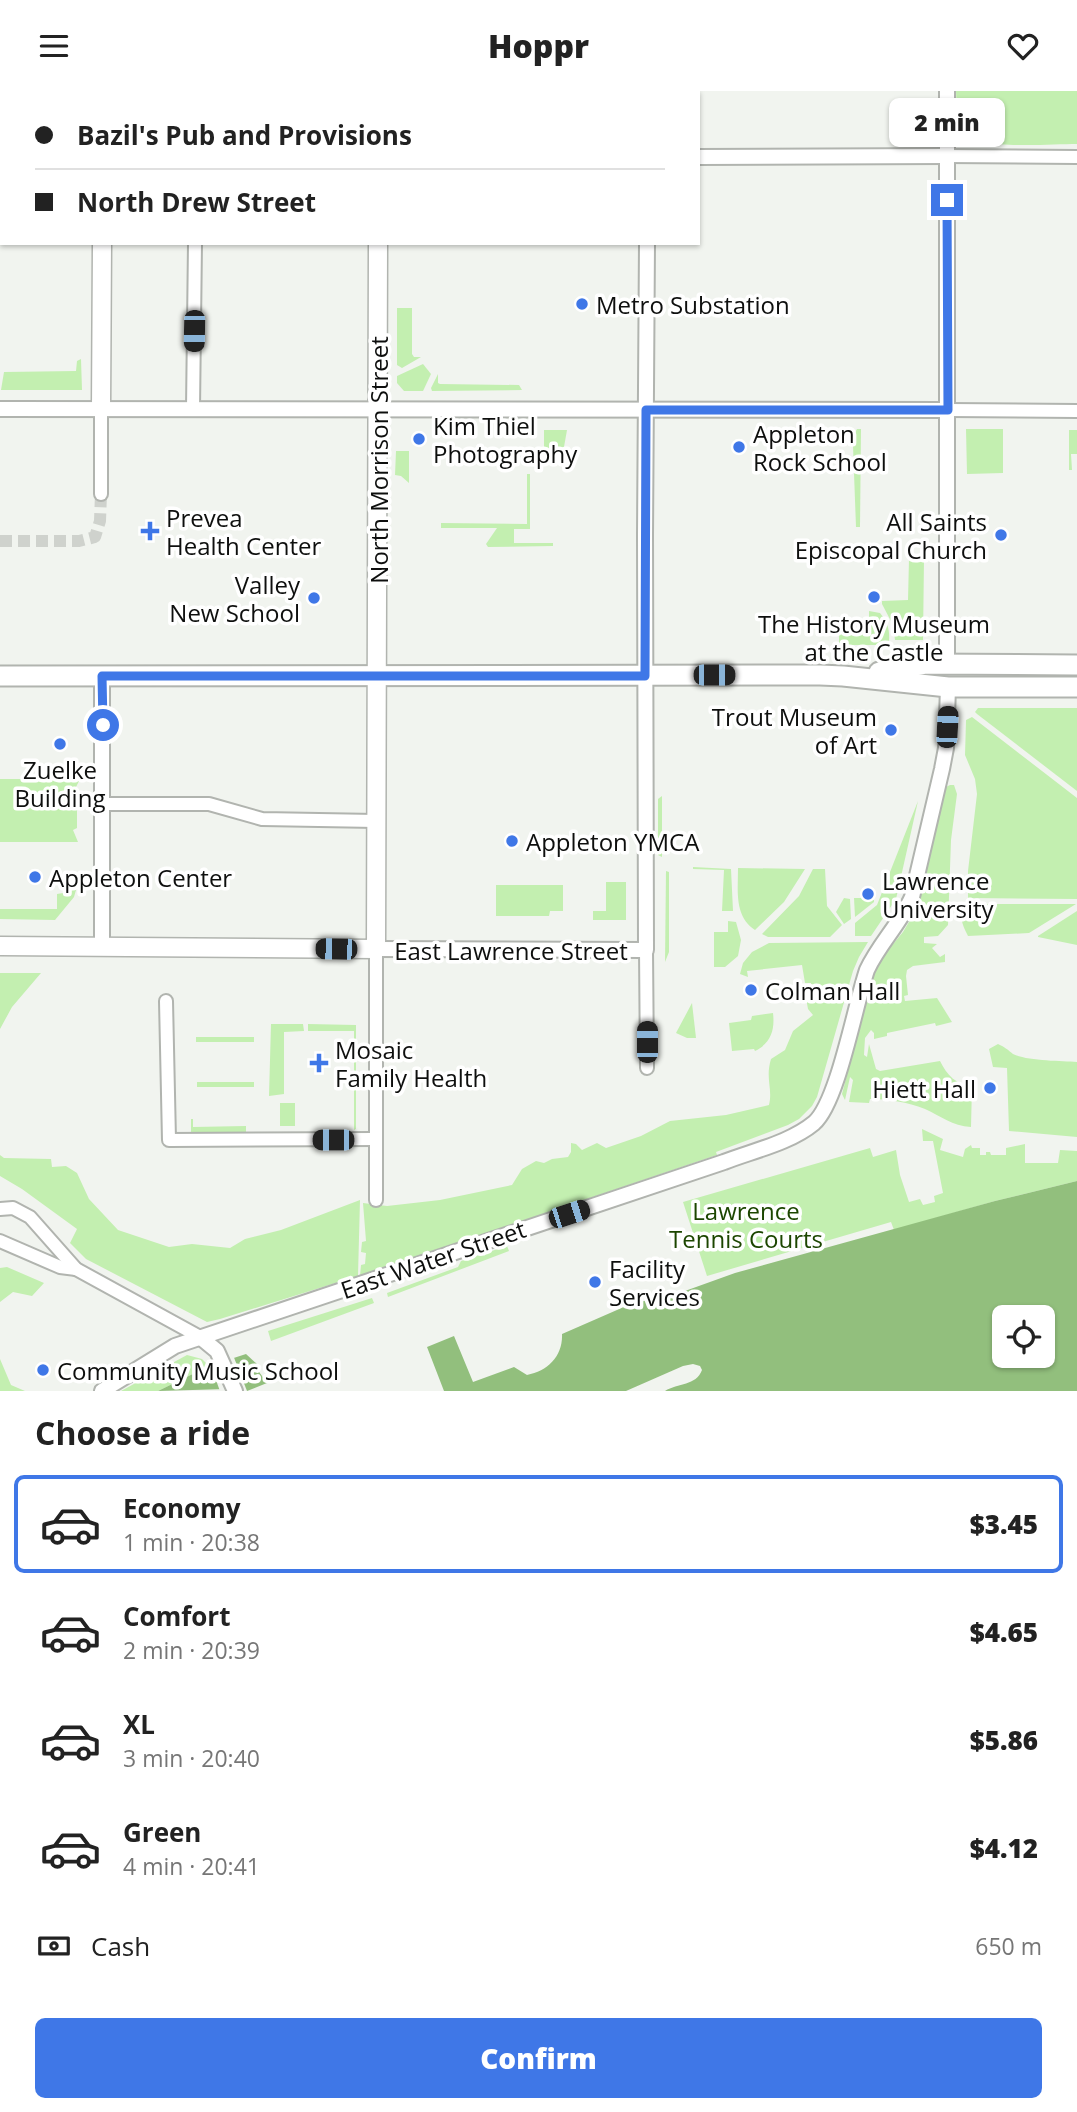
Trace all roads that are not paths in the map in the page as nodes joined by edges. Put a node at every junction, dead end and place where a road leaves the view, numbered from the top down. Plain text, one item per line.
1 (947, 91) edge
2 (946, 156) junction
3 (700, 157) edge
4 (1077, 157) edge
5 (102, 245) edge
6 (195, 245) edge
7 (378, 245) edge
8 (647, 245) edge
9 (0, 409) edge
10 (101, 409) junction
11 (192, 409) junction
12 (378, 409) junction
13 (646, 410) junction
14 (948, 410) junction
15 (1077, 411) edge
16 (101, 494) tunnel mouth
17 (947, 664) junction
18 (1077, 665) edge
19 (0, 676) edge
20 (102, 676) junction
21 (377, 676) junction
22 (645, 676) junction
23 (843, 676) junction
24 (948, 687) junction
25 (1077, 687) edge
26 (102, 804) junction
27 (376, 821) junction
28 (0, 946) edge
29 (102, 947) junction
30 (376, 949) junction
31 (646, 950) junction
32 (166, 1000) dead end
33 (647, 1068) dead end
34 (376, 1139) junction
35 (376, 1200) dead end
36 (0, 1209) edge
37 (0, 1241) edge
38 (76, 1269) junction
39 (200, 1337) junction
40 (102, 1391) edge
41 (234, 1391) edge

1 - 2 street
2 - 3 street
2 - 4 street
2 - 14 street
5 - 10 main road
6 - 11 street
7 - 12 main road, North Morrison Street
8 - 13 street
9 - 10 street
10 - 11 street
10 - 16 street
11 - 12 street
12 - 13 street
12 - 21 main road, North Morrison Street
13 - 14 street
13 - 22 street
14 - 15 street
14 - 17 street
17 - 18 main road
17 - 23 main road
17 - 24 street
19 - 20 main road
20 - 21 main road
20 - 26 street
21 - 22 main road
21 - 27 main road, North Morrison Street
22 - 23 main road
22 - 31 street
23 - 24 main road
24 - 25 main road
24 - 39 street, East Water Street
26 - 27 street
26 - 29 street
27 - 30 main road, East Lawrence Street
28 - 29 main road, East Lawrence Street
29 - 30 main road, East Lawrence Street
30 - 31 street, East Lawrence Street
30 - 34 street
31 - 33 street
32 - 34 street
34 - 35 street
36 - 38 street
37 - 38 street
38 - 39 street
39 - 40 street, East Water Street
39 - 41 street

